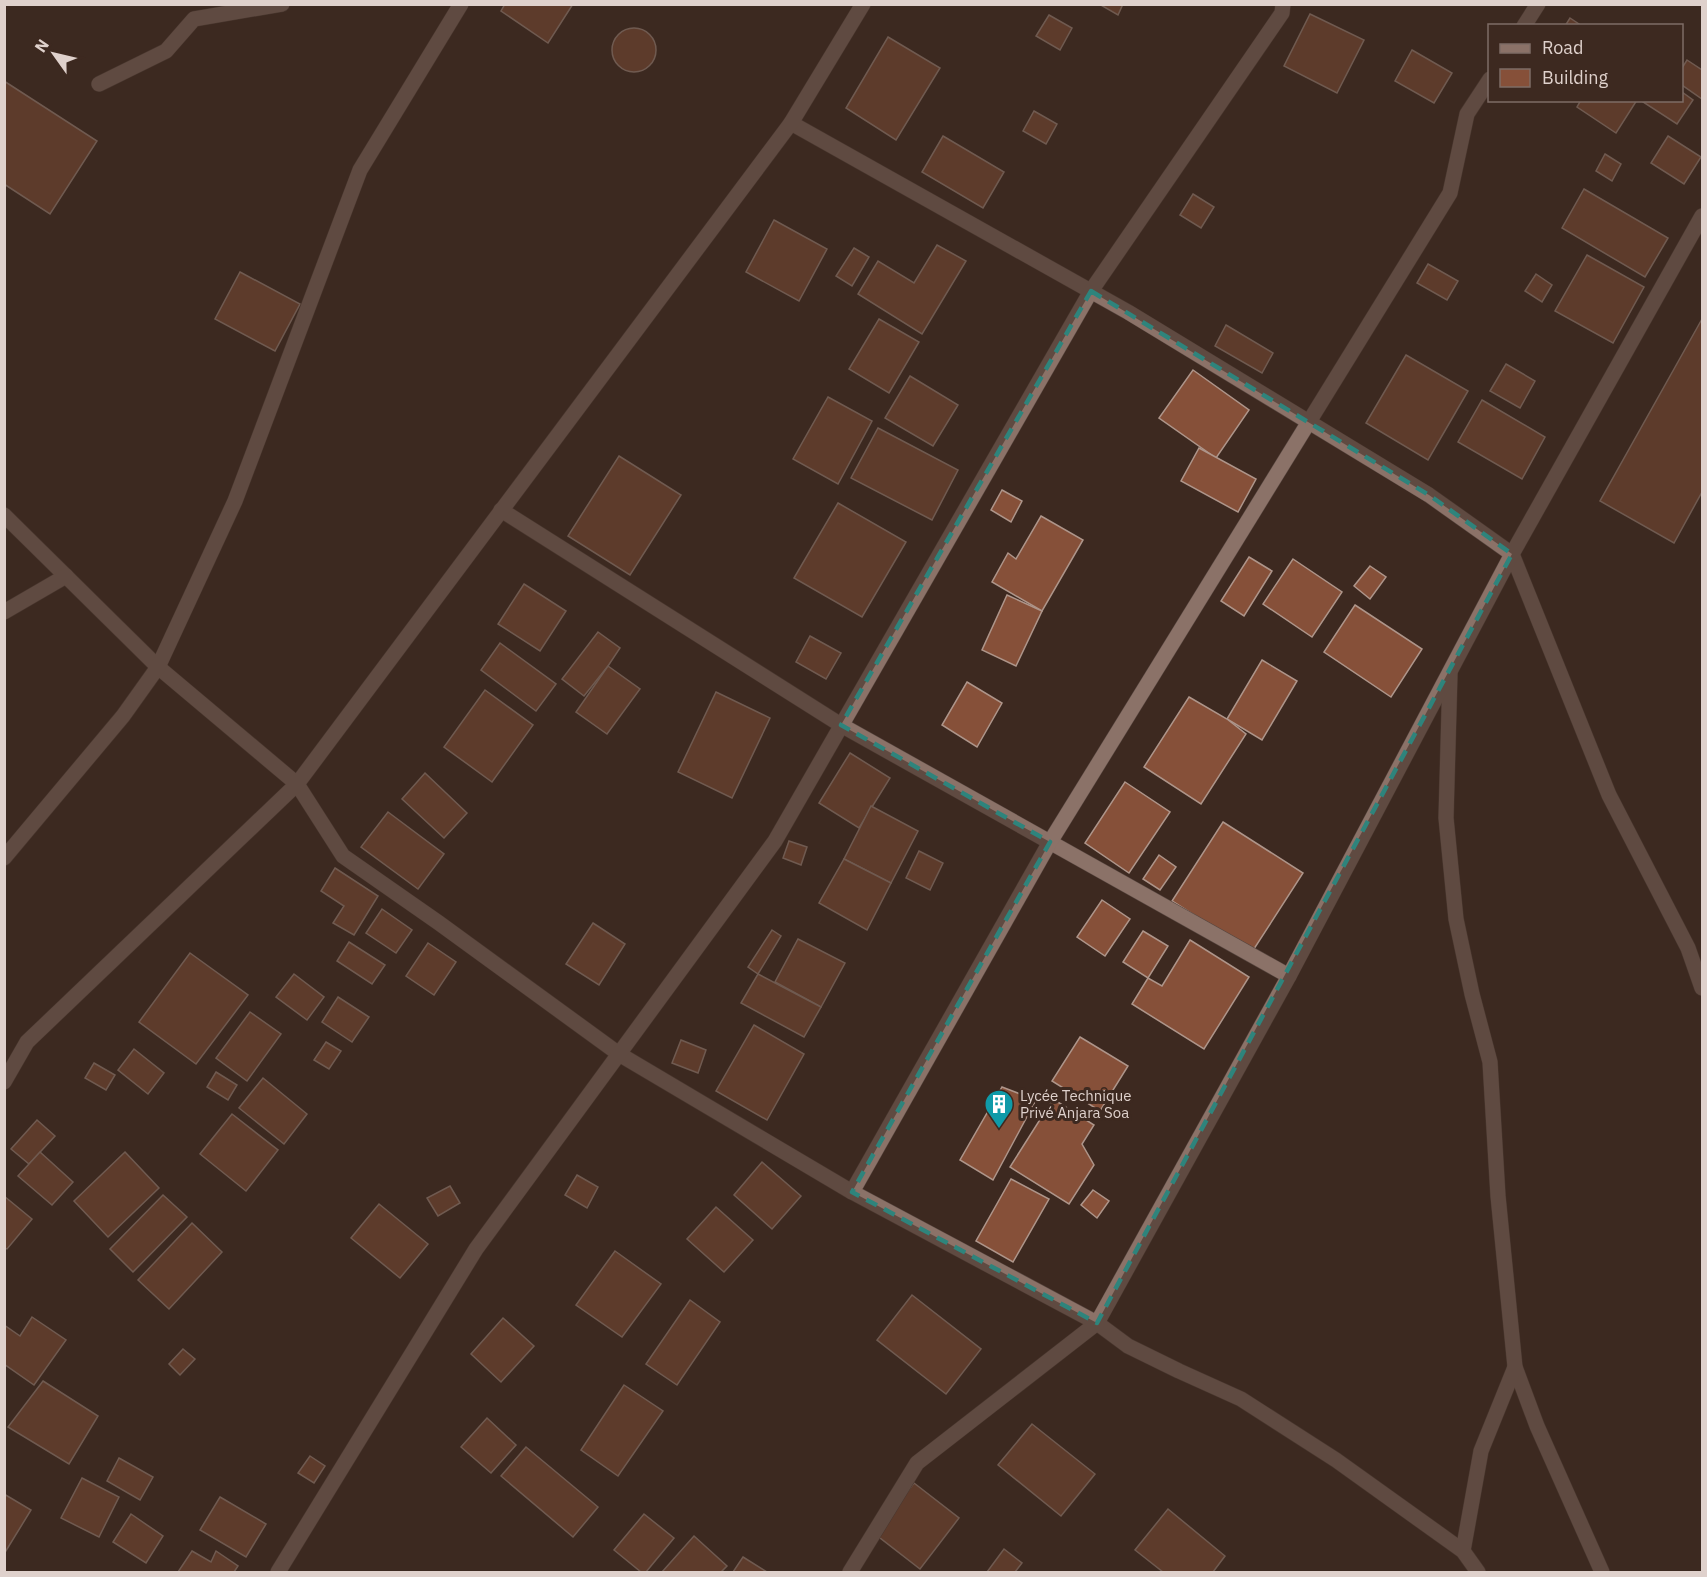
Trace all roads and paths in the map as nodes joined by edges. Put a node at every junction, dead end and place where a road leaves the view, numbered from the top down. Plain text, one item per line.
1 (282, 4) edge
2 (460, 4) edge
3 (863, 4) edge
4 (1283, 4) edge
5 (1538, 4) edge
6 (1525, 24) edge
7 (1488, 82) edge
8 (99, 84) dead end
9 (791, 123) junction
10 (1702, 216) edge
11 (1091, 291) junction
12 (1309, 421) junction
13 (501, 510) junction
14 (4, 515) edge
15 (1512, 554) junction
16 (66, 576) junction
17 (4, 612) edge
18 (158, 667) junction
19 (1450, 671) junction
20 (842, 725) junction
21 (297, 784) junction
22 (1050, 842) junction
23 (4, 858) edge
24 (1289, 976) junction
25 (1702, 988) edge
26 (619, 1054) junction
27 (4, 1082) edge
28 (852, 1192) junction
29 (1097, 1323) junction
30 (1515, 1367) junction
31 (1463, 1551) junction
32 (278, 1572) edge
33 (850, 1572) edge
34 (1478, 1572) edge
35 (1602, 1572) edge

1 - 8 street
2 - 18 street
3 - 9 street
4 - 11 street
5 - 6 street
7 - 12 street
9 - 11 street
9 - 13 street
10 - 15 street
11 - 12 street
11 - 20 street
12 - 15 street
12 - 22 street
13 - 20 street
13 - 21 street
14 - 16 street
15 - 19 street
15 - 25 street
16 - 17 street
16 - 18 street
18 - 21 street
18 - 23 street
19 - 24 street
19 - 30 street
20 - 22 street
20 - 26 street
21 - 26 street
21 - 27 street
22 - 24 street
22 - 28 street
24 - 29 street
26 - 28 street
26 - 32 street
28 - 29 street
29 - 31 street
29 - 33 street
30 - 31 street
30 - 35 street
31 - 34 street

